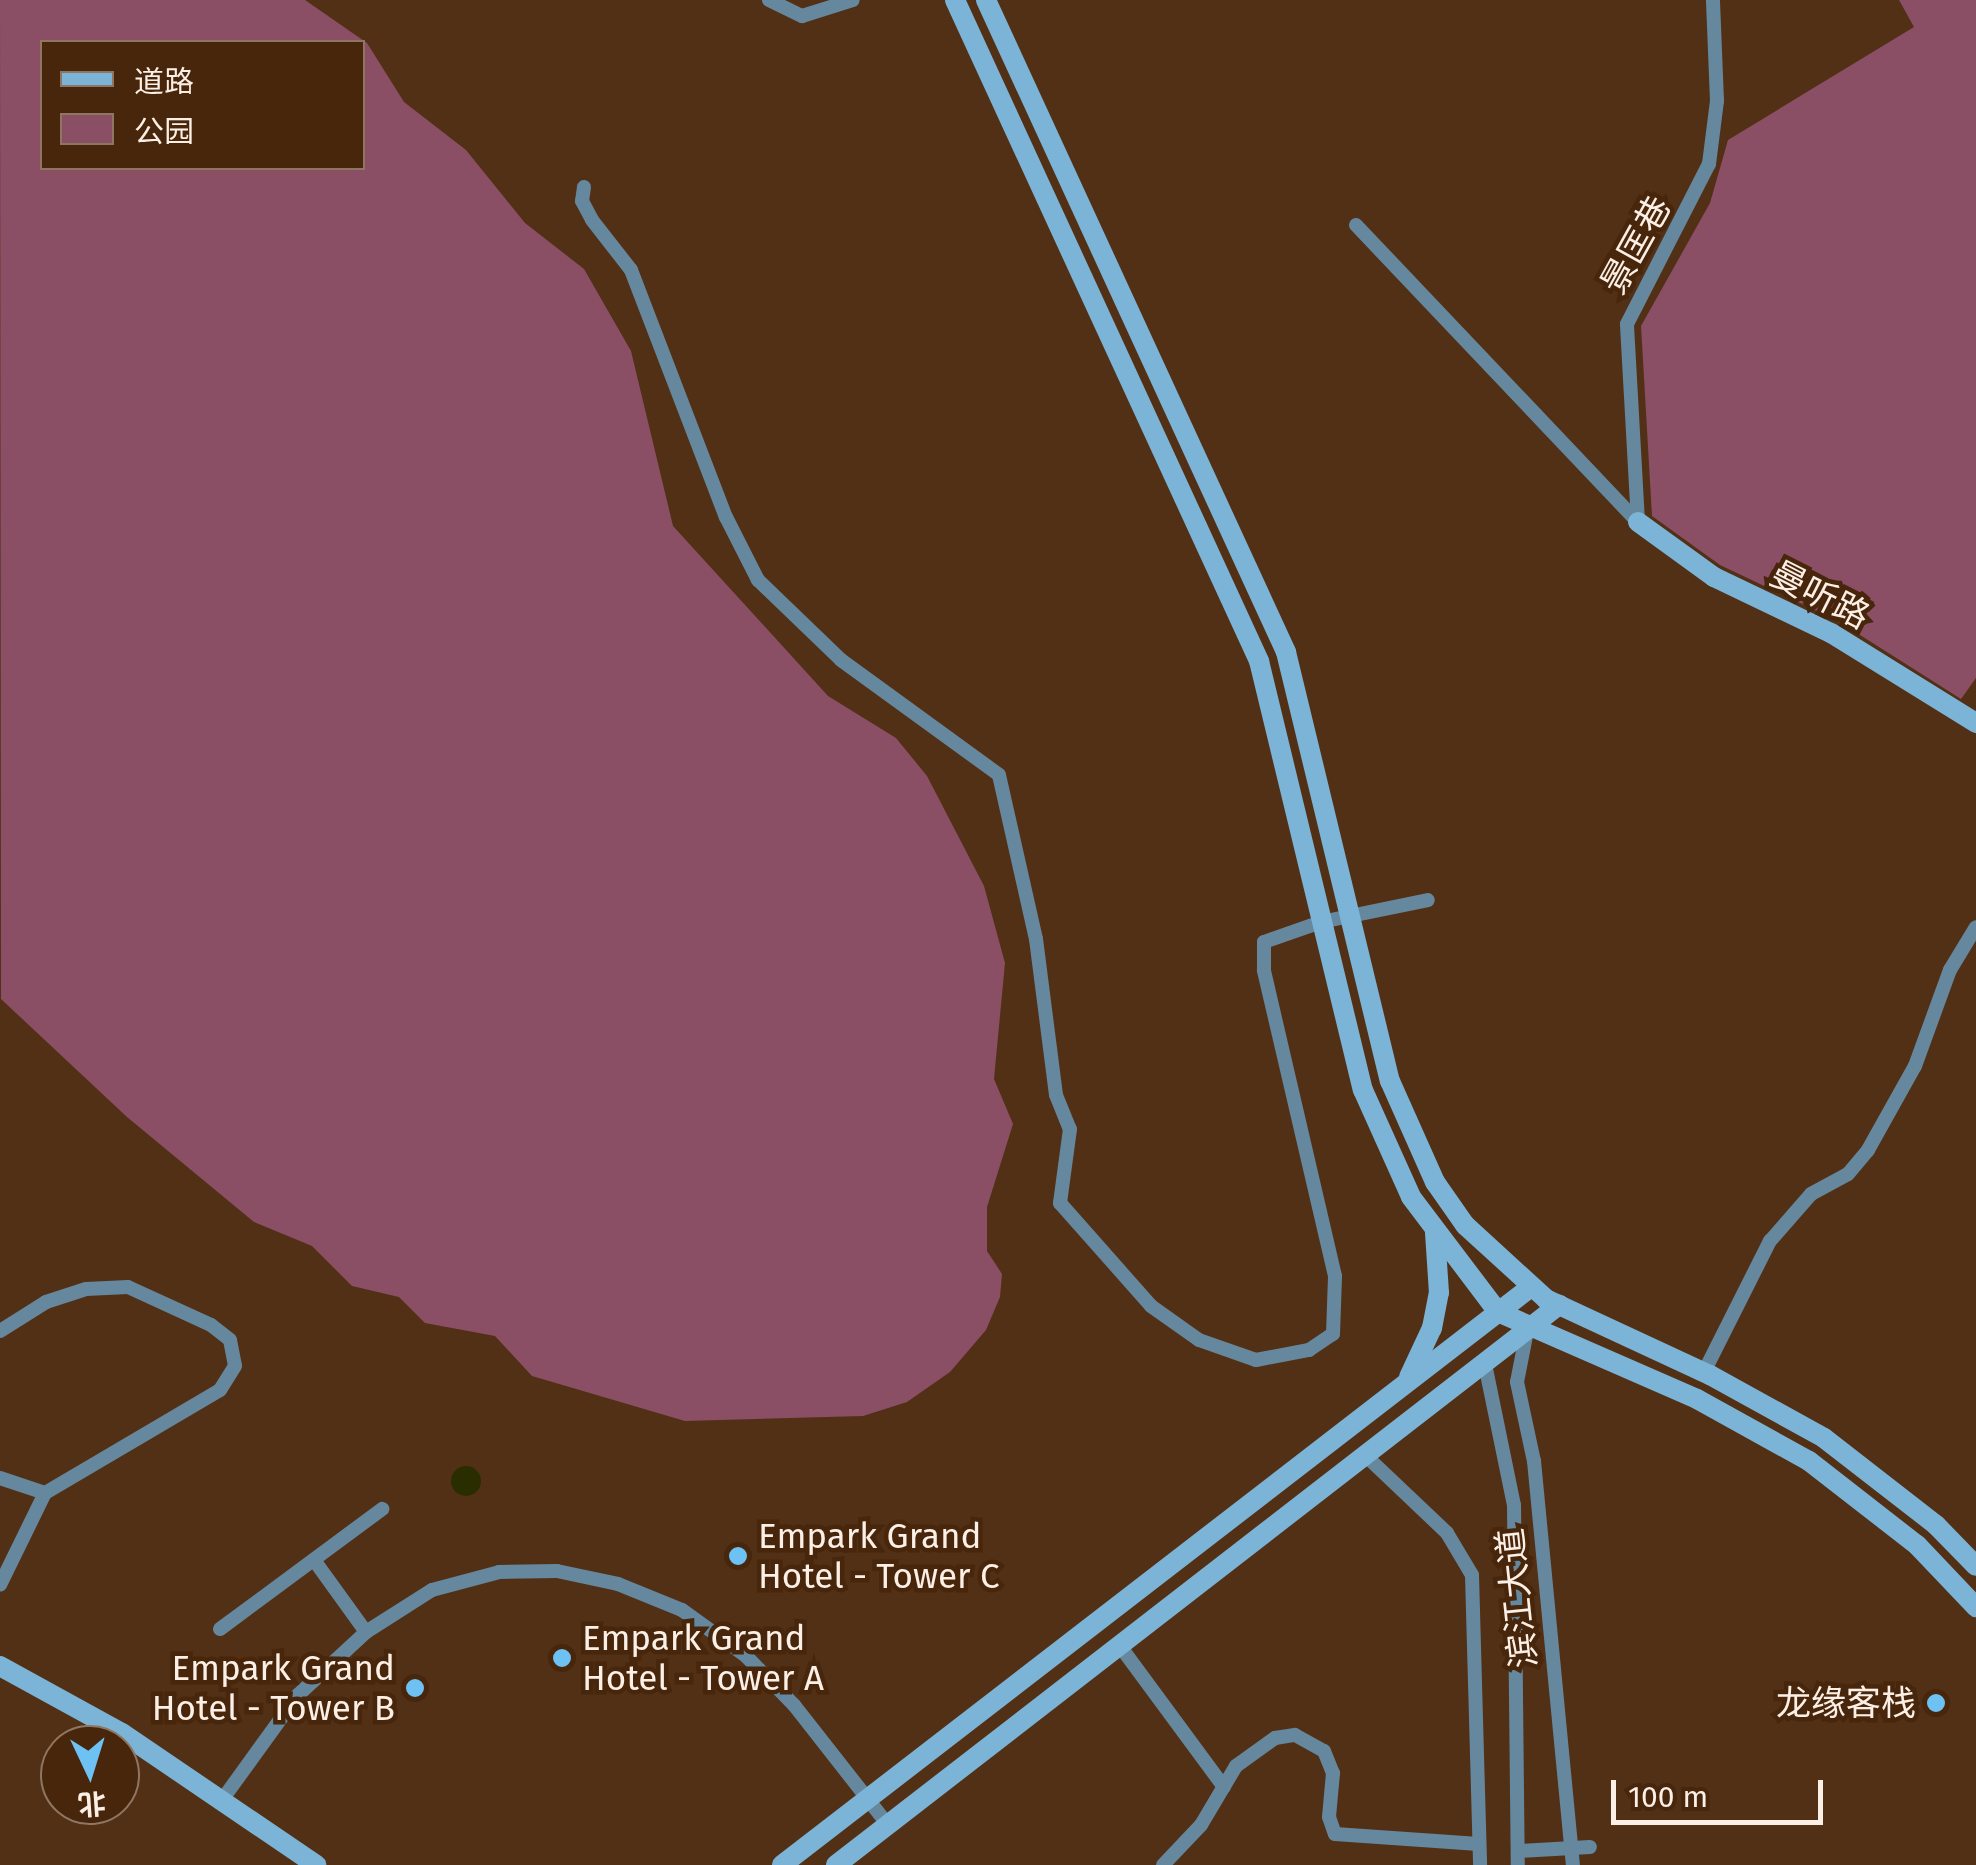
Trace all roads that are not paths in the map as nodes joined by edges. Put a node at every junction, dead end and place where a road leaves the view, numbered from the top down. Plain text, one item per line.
1 (768, 0) edge
2 (852, 0) edge
3 (955, 0) edge
4 (986, 0) edge
5 (1713, 0) edge
6 (584, 187) dead end
7 (1356, 225) dead end
8 (1638, 522) junction
9 (1976, 723) edge
10 (1428, 900) dead end
11 (1348, 916) junction
12 (1321, 922) junction
13 (1976, 927) edge
14 (1435, 1230) junction
15 (1531, 1287) junction
16 (1559, 1305) junction
17 (1498, 1312) junction
18 (1528, 1329) junction
19 (0, 1330) edge
20 (1485, 1364) junction
21 (1704, 1372) junction
22 (1404, 1386) junction
23 (1366, 1456) junction
24 (0, 1478) edge
25 (45, 1493) junction
26 (382, 1509) dead end
27 (314, 1560) junction
28 (1976, 1566) edge
29 (0, 1585) edge
30 (1976, 1607) edge
31 (220, 1629) dead end
32 (366, 1632) junction
33 (1120, 1646) junction
34 (0, 1666) edge
35 (1224, 1786) junction
36 (869, 1799) junction
37 (222, 1800) junction
38 (888, 1825) junction
39 (1479, 1844) junction
40 (1590, 1847) dead end
41 (1518, 1858) edge
42 (316, 1865) edge
43 (782, 1865) edge
44 (836, 1865) edge
45 (1163, 1865) edge
46 (1480, 1865) edge
47 (1573, 1865) edge

1 - 2 street
3 - 12 street
4 - 11 street
5 - 8 street, 景匡巷
6 - 12 street
7 - 8 street
8 - 9 street, 曼听路
10 - 11 street
11 - 12 street
11 - 15 street
12 - 14 street
13 - 21 street
14 - 17 street
14 - 22 street
15 - 16 street
15 - 17 street
16 - 18 street
16 - 21 street
17 - 18 street
17 - 22 street
18 - 20 street
18 - 30 street
18 - 47 street, 滨江大道
19 - 25 street
20 - 23 street
20 - 41 street
21 - 28 street
22 - 36 street
23 - 33 street
23 - 39 street, 滨江大道
24 - 25 street
25 - 29 street
26 - 27 street
27 - 31 street
27 - 32 street
32 - 36 street
32 - 37 street
33 - 35 street
33 - 38 street
34 - 37 street
35 - 39 street
35 - 45 street
36 - 38 street
36 - 43 street
37 - 42 street
38 - 44 street
39 - 46 street, 滨江大道
40 - 41 street, bridge

